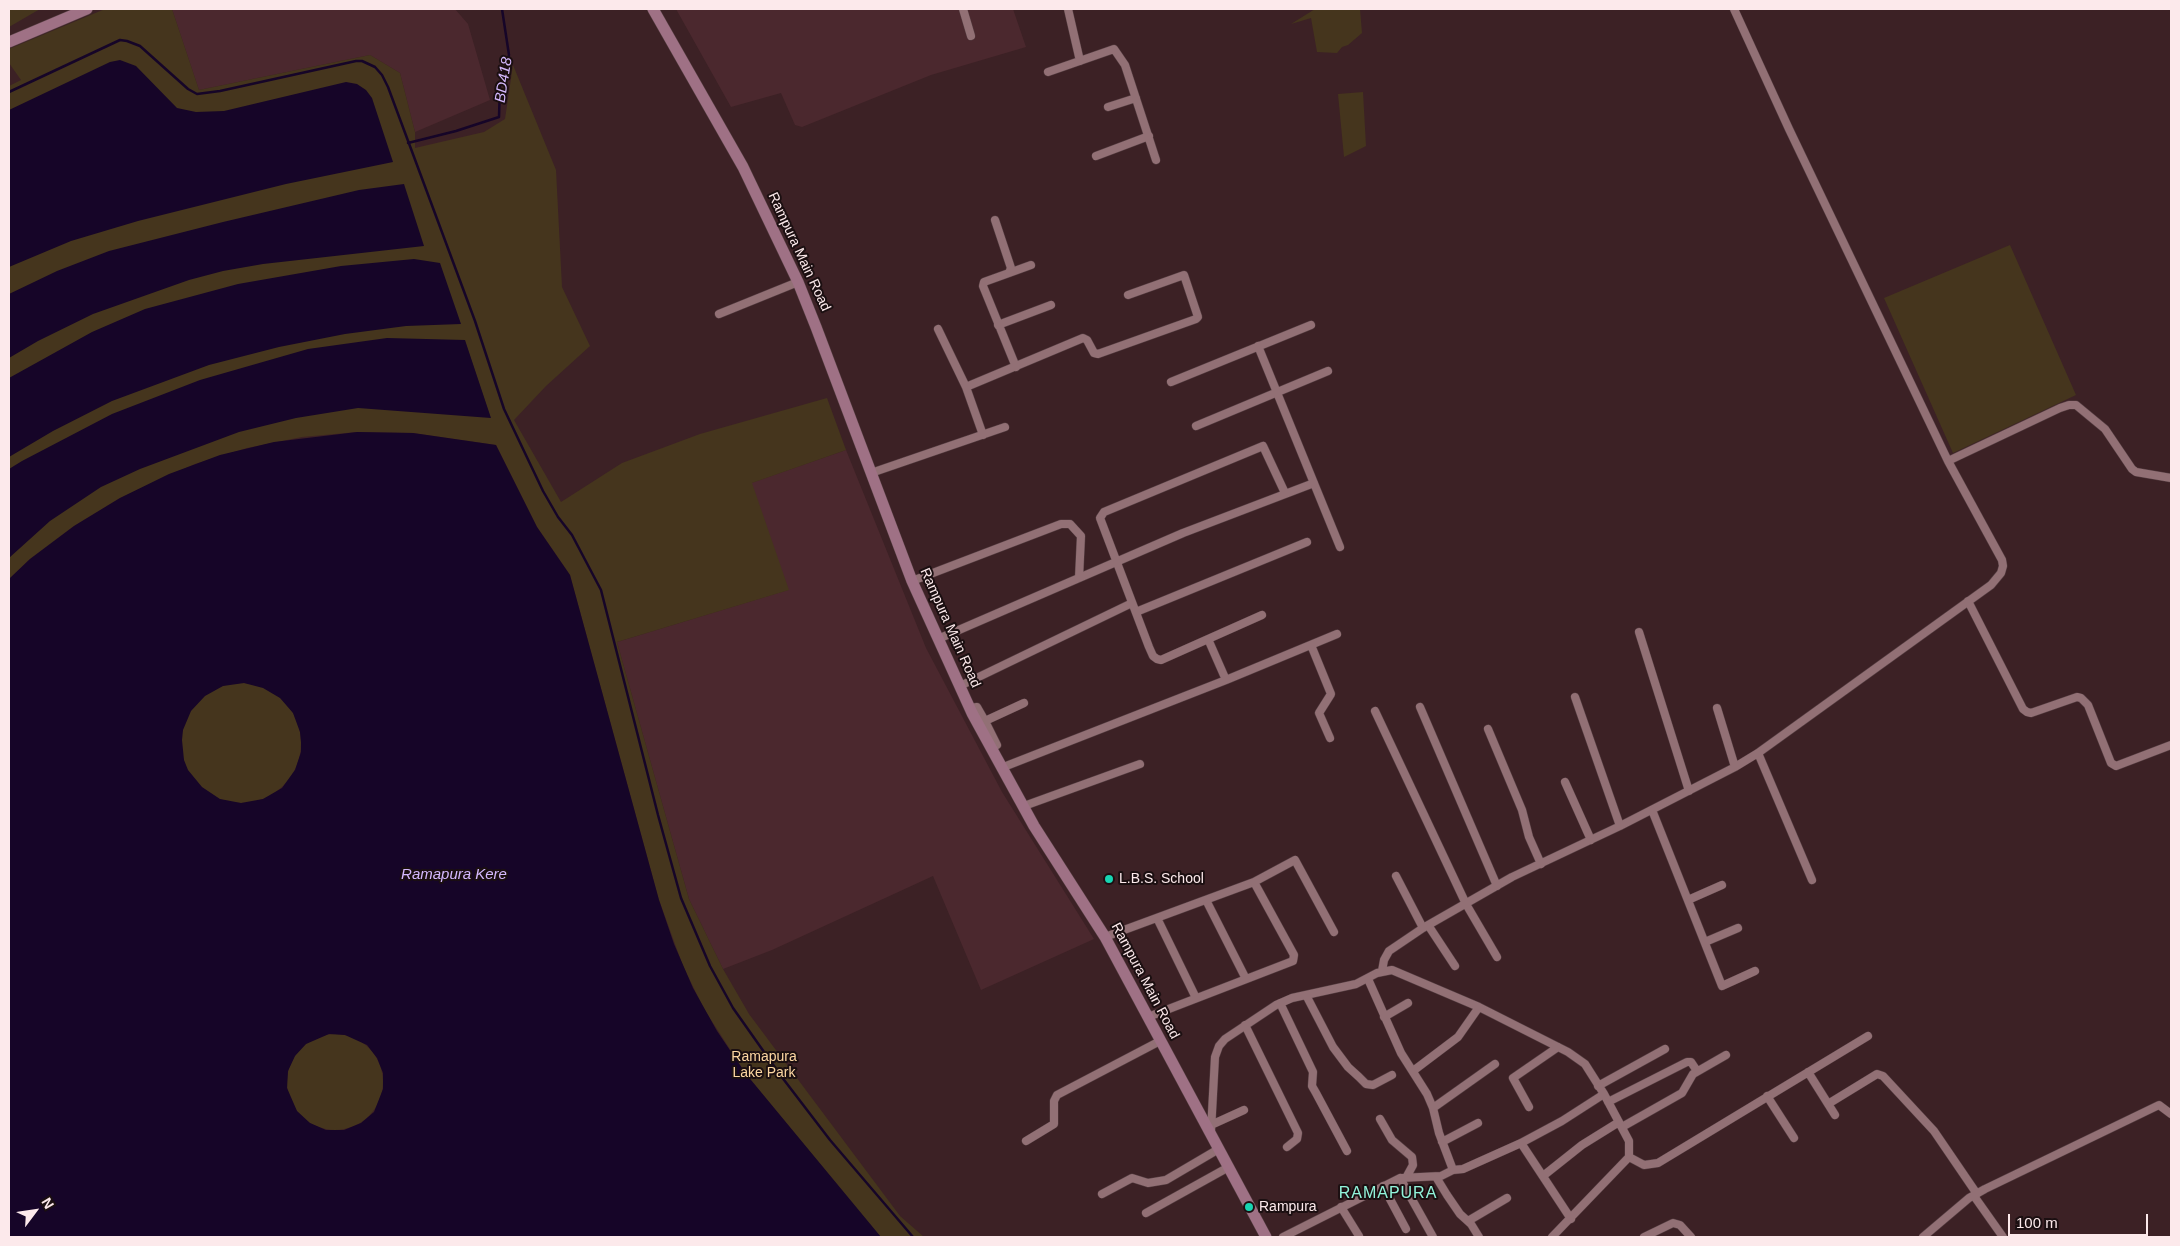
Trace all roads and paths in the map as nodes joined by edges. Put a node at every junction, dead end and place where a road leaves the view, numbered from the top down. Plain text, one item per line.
1 (87, 9) edge
2 (653, 9) edge
3 (963, 9) edge
4 (1068, 9) edge
5 (1734, 9) edge
6 (971, 36) dead end
7 (9, 42) edge
8 (1080, 61) junction
9 (1048, 72) dead end
10 (1136, 98) junction
11 (1108, 107) dead end
12 (1149, 136) junction
13 (1096, 156) dead end
14 (1156, 160) dead end
15 (995, 220) dead end
16 (1031, 265) dead end
17 (1009, 273) junction
18 (798, 282) junction
19 (1128, 295) dead end
20 (1051, 305) dead end
21 (719, 314) dead end
22 (998, 324) junction
23 (1311, 324) dead end
24 (938, 329) dead end
25 (1258, 346) junction
26 (1016, 367) junction
27 (1328, 370) dead end
28 (1171, 382) dead end
29 (966, 387) junction
30 (1277, 392) junction
31 (1196, 426) dead end
32 (1005, 427) dead end
33 (983, 435) junction
34 (1948, 461) junction
35 (872, 473) junction
36 (2171, 478) edge
37 (1314, 483) junction
38 (1285, 493) junction
39 (1307, 542) dead end
40 (1340, 547) dead end
41 (1115, 562) junction
42 (1079, 578) junction
43 (912, 581) junction
44 (1968, 601) junction
45 (1132, 603) junction
46 (1136, 612) junction
47 (1262, 615) dead end
48 (1639, 632) dead end
49 (1337, 634) dead end
50 (938, 639) junction
51 (1208, 639) junction
52 (1312, 645) junction
53 (1226, 680) junction
54 (960, 686) junction
55 (1575, 697) dead end
56 (1024, 703) dead end
57 (1420, 707) dead end
58 (970, 708) junction
59 (1717, 708) dead end
60 (1375, 711) dead end
61 (985, 721) junction
62 (1488, 729) dead end
63 (1330, 738) dead end
64 (2171, 745) edge
65 (992, 749) junction
66 (1758, 753) junction
67 (1140, 764) dead end
68 (1735, 767) junction
69 (1001, 768) junction
70 (1565, 782) dead end
71 (1689, 791) junction
72 (1024, 806) junction
73 (1652, 810) junction
74 (1620, 826) junction
75 (1591, 840) junction
76 (1541, 864) junction
77 (1396, 876) dead end
78 (1812, 880) dead end
79 (1254, 882) junction
80 (1722, 885) dead end
81 (1497, 886) junction
82 (1206, 900) junction
83 (1688, 900) junction
84 (1466, 904) junction
85 (1157, 918) junction
86 (1426, 927) junction
87 (1738, 928) dead end
88 (1334, 932) dead end
89 (1105, 937) junction
90 (1705, 942) junction
91 (1497, 957) dead end
92 (1455, 966) dead end
93 (1382, 971) junction
94 (1755, 971) dead end
95 (1246, 979) junction
96 (1368, 979) junction
97 (1306, 995) junction
98 (1196, 998) junction
99 (1280, 1003) junction
100 (1408, 1003) dead end
101 (1479, 1007) junction
102 (1148, 1017) junction
103 (1384, 1017) junction
104 (1245, 1025) junction
105 (1868, 1036) dead end
106 (1160, 1041) junction
107 (1558, 1047) junction
108 (1665, 1050) dead end
109 (1726, 1054) dead end
110 (1495, 1064) dead end
111 (1413, 1071) junction
112 (1697, 1071) junction
113 (1808, 1072) junction
114 (1392, 1075) dead end
115 (1598, 1086) junction
116 (1604, 1094) junction
117 (1767, 1096) junction
118 (1608, 1102) junction
119 (1828, 1104) junction
120 (1529, 1107) dead end
121 (1433, 1108) junction
122 (1244, 1110) dead end
123 (2171, 1114) edge
124 (1835, 1115) dead end
125 (1380, 1119) dead end
126 (1478, 1123) dead end
127 (1211, 1125) junction
128 (1620, 1125) junction
129 (1211, 1138) junction
130 (1794, 1138) dead end
131 (1026, 1141) dead end
132 (1442, 1142) junction
133 (1521, 1142) junction
134 (1287, 1147) dead end
135 (1217, 1150) junction
136 (1347, 1151) dead end
137 (1629, 1157) junction
138 (1227, 1168) junction
139 (1453, 1170) junction
140 (1543, 1176) junction
141 (1404, 1177) junction
142 (1436, 1177) junction
143 (1383, 1186) junction
144 (1102, 1194) dead end
145 (1976, 1195) junction
146 (1507, 1198) dead end
147 (1341, 1207) junction
148 (1146, 1213) dead end
149 (1571, 1218) junction
150 (1468, 1221) junction
151 (1406, 1230) dead end
152 (1359, 1236) edge
153 (1266, 1237) edge
154 (1283, 1237) edge
155 (1433, 1237) edge
156 (1478, 1237) edge
157 (1552, 1237) edge
158 (1644, 1237) edge
159 (1691, 1237) edge
160 (1923, 1237) edge
161 (2003, 1237) edge

1 - 7 main road
2 - 18 main road, Rampura Main Road
3 - 6 street
4 - 8 street
5 - 34 street
8 - 9 street
8 - 10 street
10 - 11 street
10 - 12 street
12 - 13 street
12 - 14 street
15 - 17 street
16 - 17 street
17 - 22 street
18 - 21 street
18 - 35 main road, Rampura Main Road
19 - 26 street
20 - 22 street
22 - 26 street
23 - 25 street
24 - 29 street
25 - 28 street
25 - 30 street
26 - 29 street
27 - 30 street
29 - 33 street
30 - 31 street
30 - 37 street
32 - 33 street
33 - 35 street
34 - 36 street
34 - 44 street
35 - 43 main road, Rampura Main Road
37 - 38 street
37 - 40 street
38 - 41 street
38 - 41 street
39 - 46 street
41 - 42 street
41 - 45 street
42 - 43 street
42 - 50 street
43 - 50 main road, Rampura Main Road
44 - 64 street
44 - 66 street
45 - 46 street
45 - 54 street
46 - 51 street
47 - 51 street
48 - 71 street
49 - 52 street
50 - 54 main road, Rampura Main Road
51 - 53 street
52 - 53 street
52 - 63 street
53 - 69 street
54 - 58 main road, Rampura Main Road
55 - 74 street
56 - 61 street
57 - 81 street
58 - 61 street
58 - 65 main road, Rampura Main Road
59 - 68 street
60 - 84 street
61 - 65 street
62 - 76 street
65 - 69 main road, Rampura Main Road
66 - 68 street
66 - 78 street
67 - 72 street
68 - 71 street
69 - 72 main road, Rampura Main Road
70 - 75 street
71 - 73 street
72 - 89 main road, Rampura Main Road
73 - 74 street
73 - 83 street
74 - 75 street
75 - 76 street
76 - 81 street
77 - 86 street
79 - 82 street
79 - 88 street
79 - 95 street
80 - 83 street
81 - 84 street
82 - 85 street
82 - 95 street
83 - 90 street
84 - 86 street
84 - 91 street
85 - 89 street
85 - 98 street
86 - 92 street
86 - 93 street
87 - 90 street
89 - 102 main road, Rampura Main Road
90 - 94 street
93 - 96 street
93 - 101 street
95 - 98 street
96 - 97 street
96 - 103 street
97 - 99 street
97 - 114 street
98 - 102 street
99 - 104 street
99 - 136 street
100 - 103 street
101 - 107 street
101 - 111 street
102 - 106 main road, Rampura Main Road
103 - 111 street
104 - 127 street
104 - 134 street
105 - 113 street
106 - 129 main road, Rampura Main Road
106 - 131 street
107 - 115 street
107 - 120 street
108 - 115 street
109 - 112 street
110 - 121 street
111 - 121 street
112 - 118 street
112 - 128 street
113 - 117 street
113 - 119 street
115 - 116 street
116 - 118 street
116 - 133 street
117 - 130 street
117 - 137 street
118 - 128 street
119 - 124 street
119 - 145 street
121 - 132 street
122 - 127 street
123 - 145 street
125 - 141 street
126 - 132 street
127 - 129 street
128 - 137 street
128 - 140 street
129 - 135 main road, Rampura Main Road
132 - 139 street
133 - 139 street
133 - 140 street
135 - 138 main road, Rampura Main Road
135 - 144 street
137 - 149 street
138 - 148 street
138 - 153 main road, Rampura Main Road
139 - 142 street
140 - 149 street
141 - 142 street
141 - 143 street
141 - 155 street
142 - 150 street
143 - 147 street
143 - 151 street
145 - 160 street
145 - 161 street
146 - 150 street
147 - 152 street
147 - 154 street
149 - 157 street
150 - 156 street
158 - 159 street

